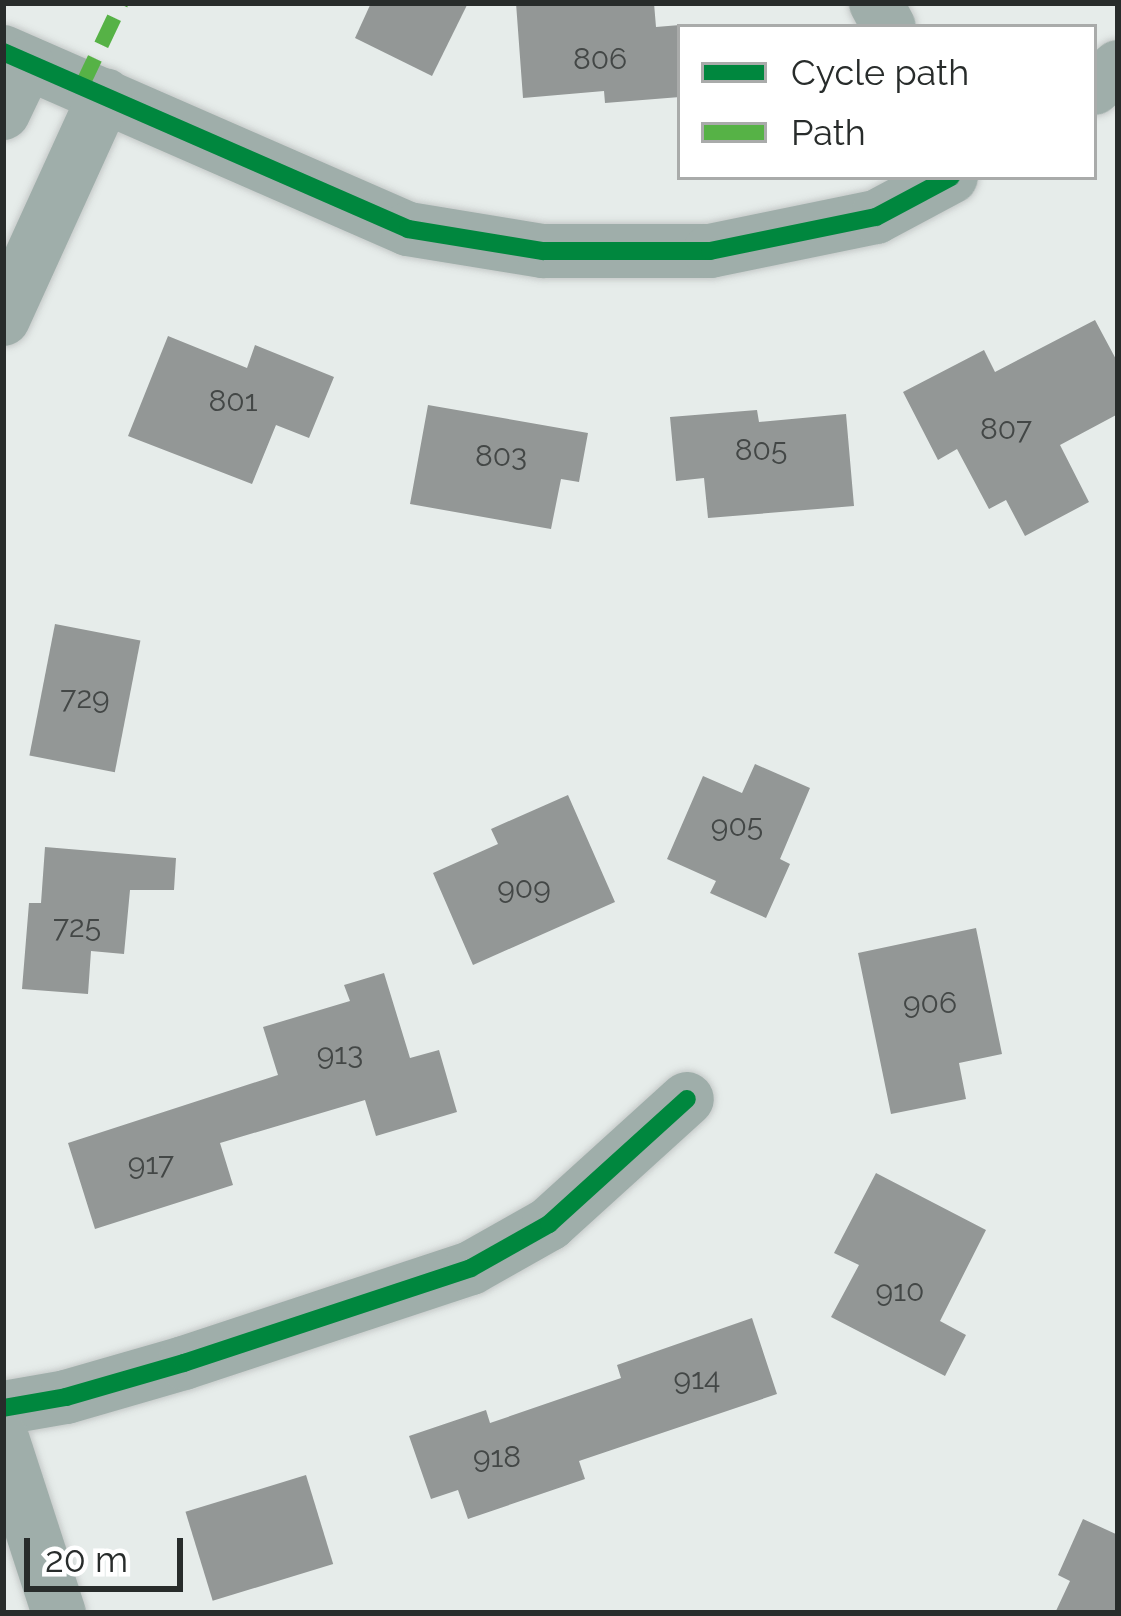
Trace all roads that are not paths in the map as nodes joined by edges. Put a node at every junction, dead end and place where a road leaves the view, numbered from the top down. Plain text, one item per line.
1 (15, 57) edge
2 (105, 95) junction
3 (3, 112) edge
4 (946, 180) edge
5 (3, 319) edge
6 (687, 1099) dead end
7 (3, 1408) edge
8 (3, 1441) edge
9 (59, 1613) edge

1 - 2 street
1 - 3 street
2 - 4 street
2 - 5 street
6 - 7 street
8 - 9 street

